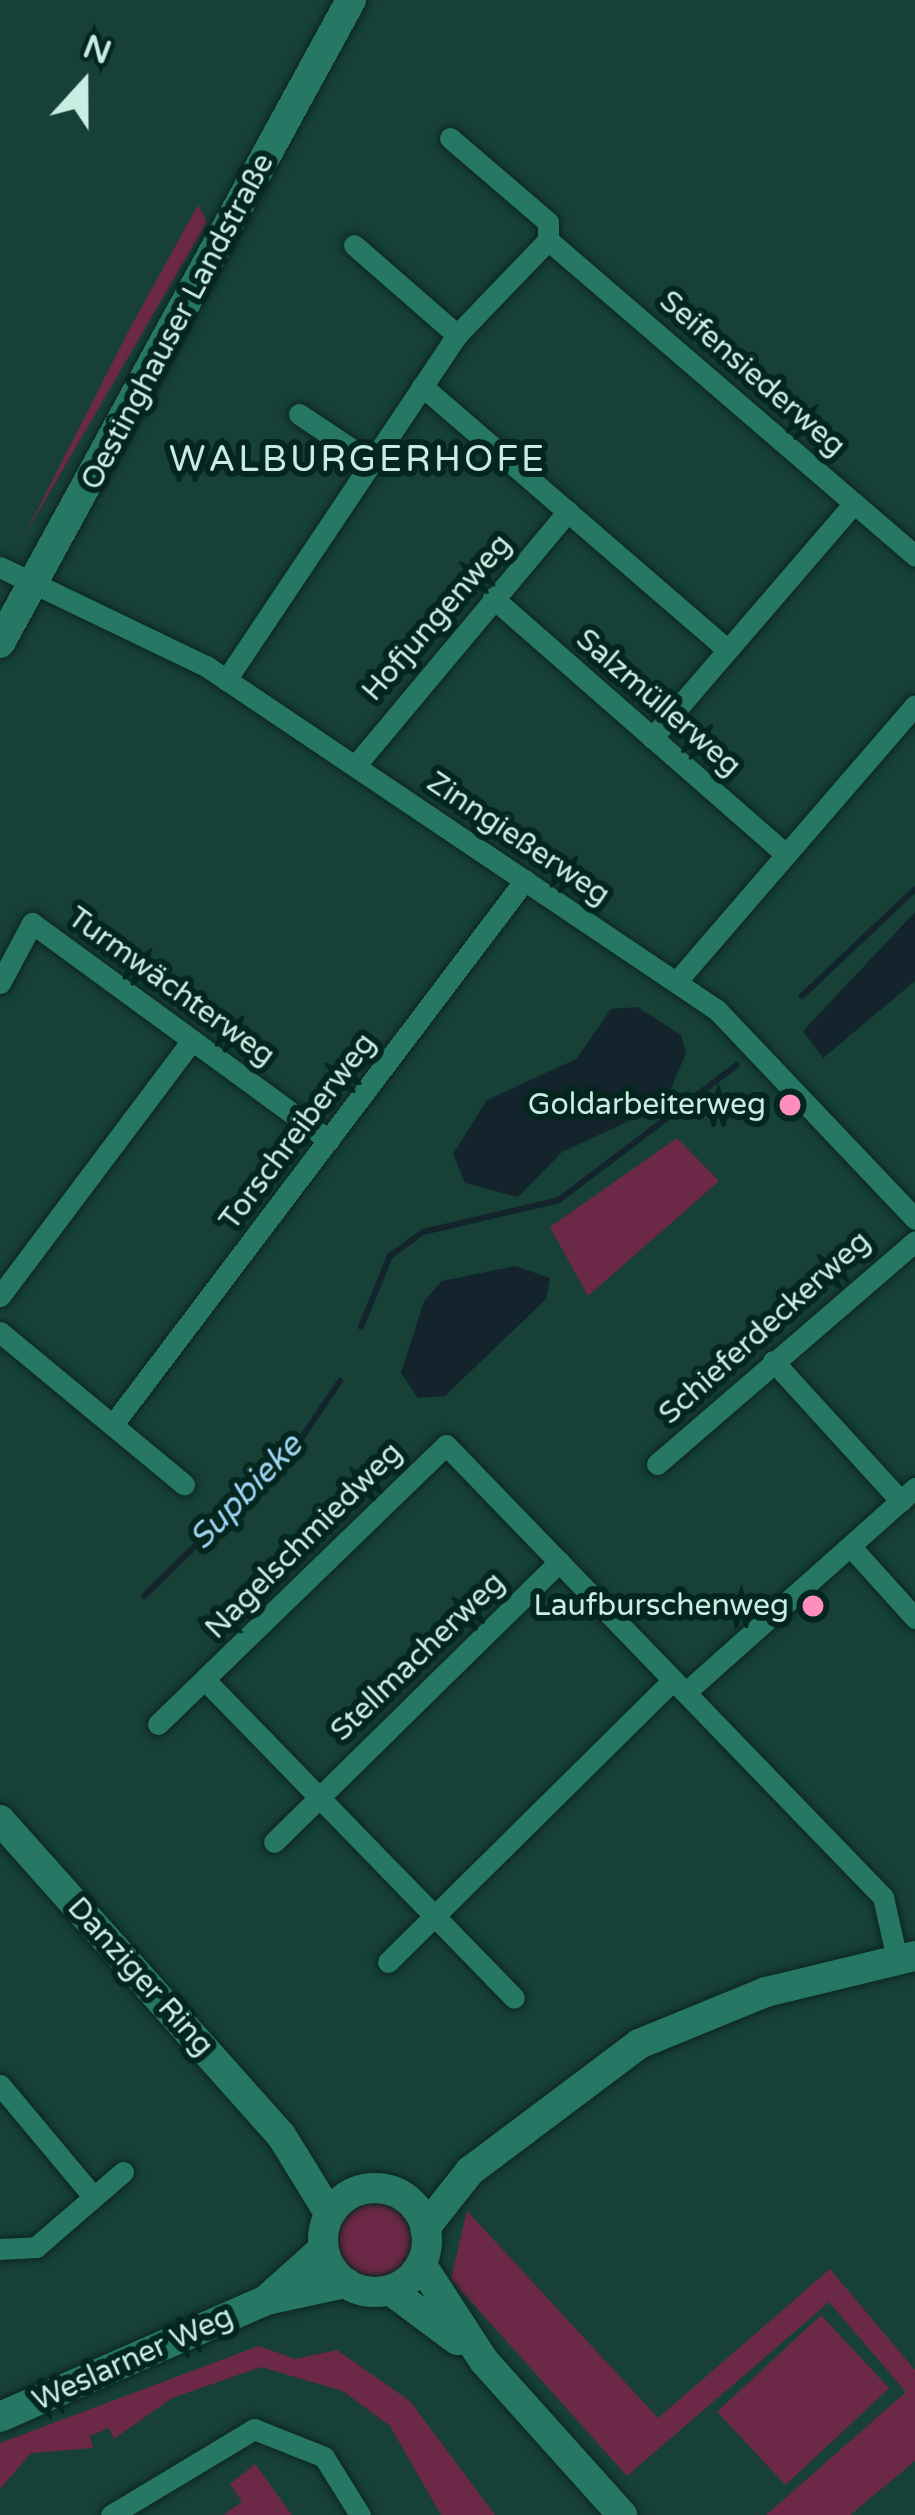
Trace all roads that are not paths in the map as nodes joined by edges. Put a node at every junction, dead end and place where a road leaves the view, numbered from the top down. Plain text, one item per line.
1 (352, 0) edge
2 (450, 137) dead end
3 (548, 240) junction
4 (353, 245) dead end
5 (457, 335) junction
6 (422, 386) junction
7 (299, 414) dead end
8 (371, 462) junction
9 (854, 503) junction
10 (568, 511) junction
11 (915, 556) edge
12 (0, 567) edge
13 (32, 583) junction
14 (493, 598) junction
15 (0, 643) edge
16 (728, 650) junction
17 (226, 680) junction
18 (915, 705) edge
19 (652, 738) junction
20 (355, 766) junction
21 (784, 853) junction
22 (525, 880) junction
23 (676, 981) junction
24 (0, 982) edge
25 (192, 1040) junction
26 (329, 1140) junction
27 (915, 1219) edge
28 (915, 1241) edge
29 (0, 1296) edge
30 (0, 1333) edge
31 (773, 1361) junction
32 (117, 1419) junction
33 (657, 1463) dead end
34 (184, 1484) dead end
35 (908, 1494) edge
36 (851, 1547) junction
37 (559, 1562) junction
38 (915, 1618) edge
39 (205, 1680) junction
40 (680, 1686) junction
41 (158, 1724) dead end
42 (319, 1796) junction
43 (0, 1820) edge
44 (274, 1842) dead end
45 (434, 1915) junction
46 (906, 1958) edge
47 (388, 1962) dead end
48 (514, 1998) dead end
49 (0, 2085) edge
50 (281, 2135) junction
51 (470, 2170) junction
52 (123, 2172) dead end
53 (356, 2191) junction
54 (92, 2195) junction
55 (406, 2198) junction
56 (329, 2213) junction
57 (425, 2228) junction
58 (0, 2249) edge
59 (323, 2249) junction
60 (421, 2264) junction
61 (346, 2283) junction
62 (390, 2290) junction
63 (266, 2300) junction
64 (484, 2361) junction
65 (0, 2416) edge
66 (111, 2515) edge
67 (360, 2515) edge
68 (622, 2515) edge

1 - 13 main road, Oestinghauser Landstraße
2 - 3 street, Seifensiederweg
3 - 5 street
3 - 9 street, Seifensiederweg
4 - 5 street
5 - 6 street
6 - 8 street
6 - 10 street
7 - 8 street
8 - 17 street
9 - 11 street, Seifensiederweg
9 - 16 street
10 - 14 street, Hofjungenweg
10 - 16 street
12 - 13 street, Zinngießerweg
13 - 15 main road, Oestinghauser Landstraße
13 - 17 street, Zinngießerweg
14 - 19 street, Salzmüllerweg
14 - 20 street, Hofjungenweg
16 - 19 street
17 - 20 street, Zinngießerweg
18 - 21 street
19 - 21 street, Salzmüllerweg
20 - 22 street, Zinngießerweg
21 - 23 street
22 - 23 street, Zinngießerweg
22 - 26 street, Torschreiberweg
23 - 27 street, Zinngießerweg
24 - 25 street, Turmwächterweg
25 - 26 street, Turmwächterweg
25 - 29 street
26 - 32 street, Torschreiberweg
28 - 31 street, Schieferdeckerweg
30 - 32 street
31 - 33 street, Schieferdeckerweg
31 - 35 street
32 - 34 street
35 - 36 street
36 - 38 street
36 - 40 street
37 - 39 street, Nagelschmiedweg
37 - 40 street
37 - 42 street, Stellmacherweg
39 - 41 street, Nagelschmiedweg
39 - 42 street, Nagelschmiedweg
40 - 45 street
40 - 46 street
42 - 44 street, Stellmacherweg
42 - 45 street, Nagelschmiedweg
43 - 50 main road, Danziger Ring
45 - 47 street
45 - 48 street, Nagelschmiedweg
46 - 51 main road
49 - 54 street
50 - 53 main road, Danziger Ring
50 - 56 main road, Danziger Ring
51 - 55 main road
51 - 57 main road
52 - 54 street
53 - 55 main road
53 - 56 main road
54 - 58 street
55 - 57 main road
56 - 59 main road
57 - 60 main road
59 - 61 main road
59 - 63 main road, Weslarner Weg
60 - 62 main road
60 - 64 main road
61 - 62 main road
61 - 63 main road, Weslarner Weg
62 - 64 main road
63 - 65 main road, Weslarner Weg
64 - 68 main road
66 - 67 street

